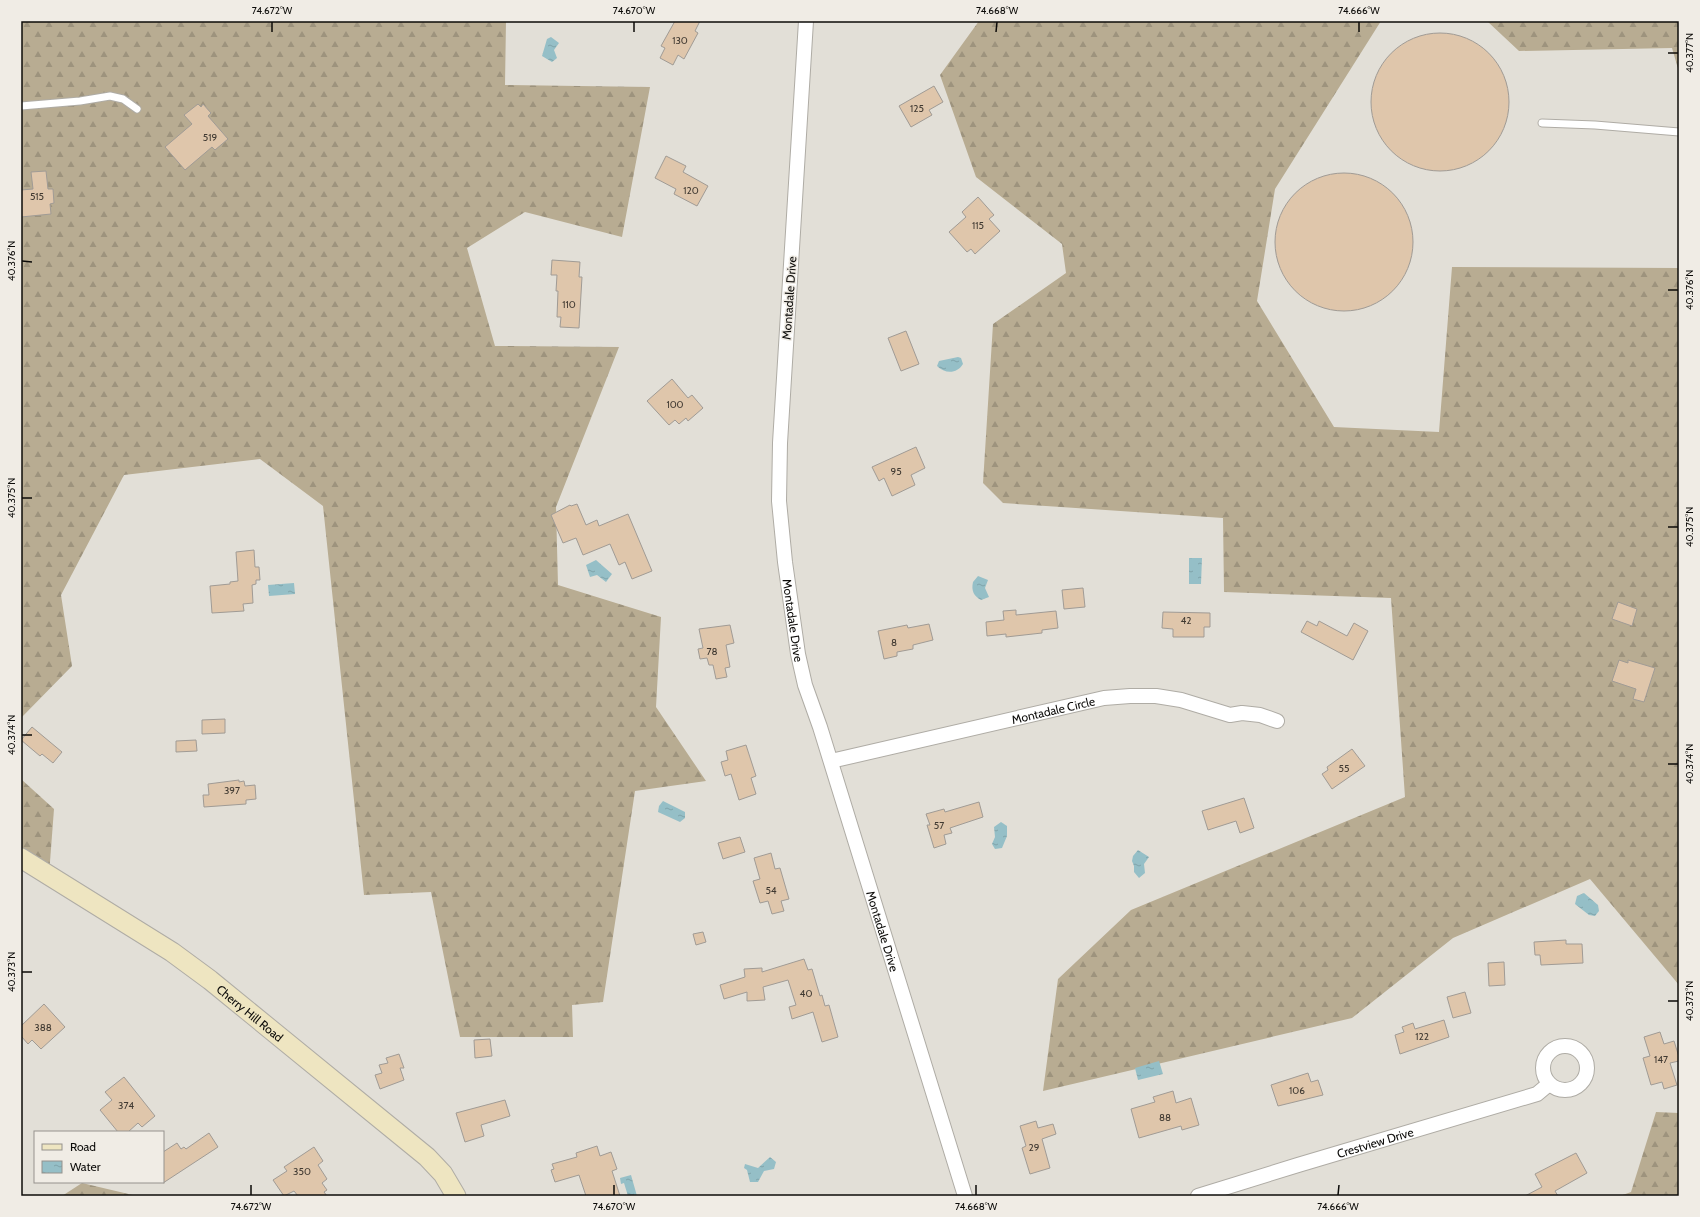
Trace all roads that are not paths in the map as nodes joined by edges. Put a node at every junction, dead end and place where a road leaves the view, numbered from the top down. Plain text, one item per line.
1 (806, 21) edge
2 (21, 106) edge
3 (137, 109) dead end
4 (1542, 123) dead end
5 (1679, 132) edge
6 (1277, 721) dead end
7 (831, 761) junction
8 (21, 858) edge
9 (1549, 1084) dead end
10 (456, 1196) edge
11 (965, 1196) edge
12 (1198, 1196) edge

1 - 7 street, Montadale Drive
2 - 3 lane
4 - 5 lane
6 - 7 street, Montadale Circle
7 - 11 street, Montadale Drive
8 - 10 street, Cherry Hill Road
9 - 12 street, Crestview Drive

